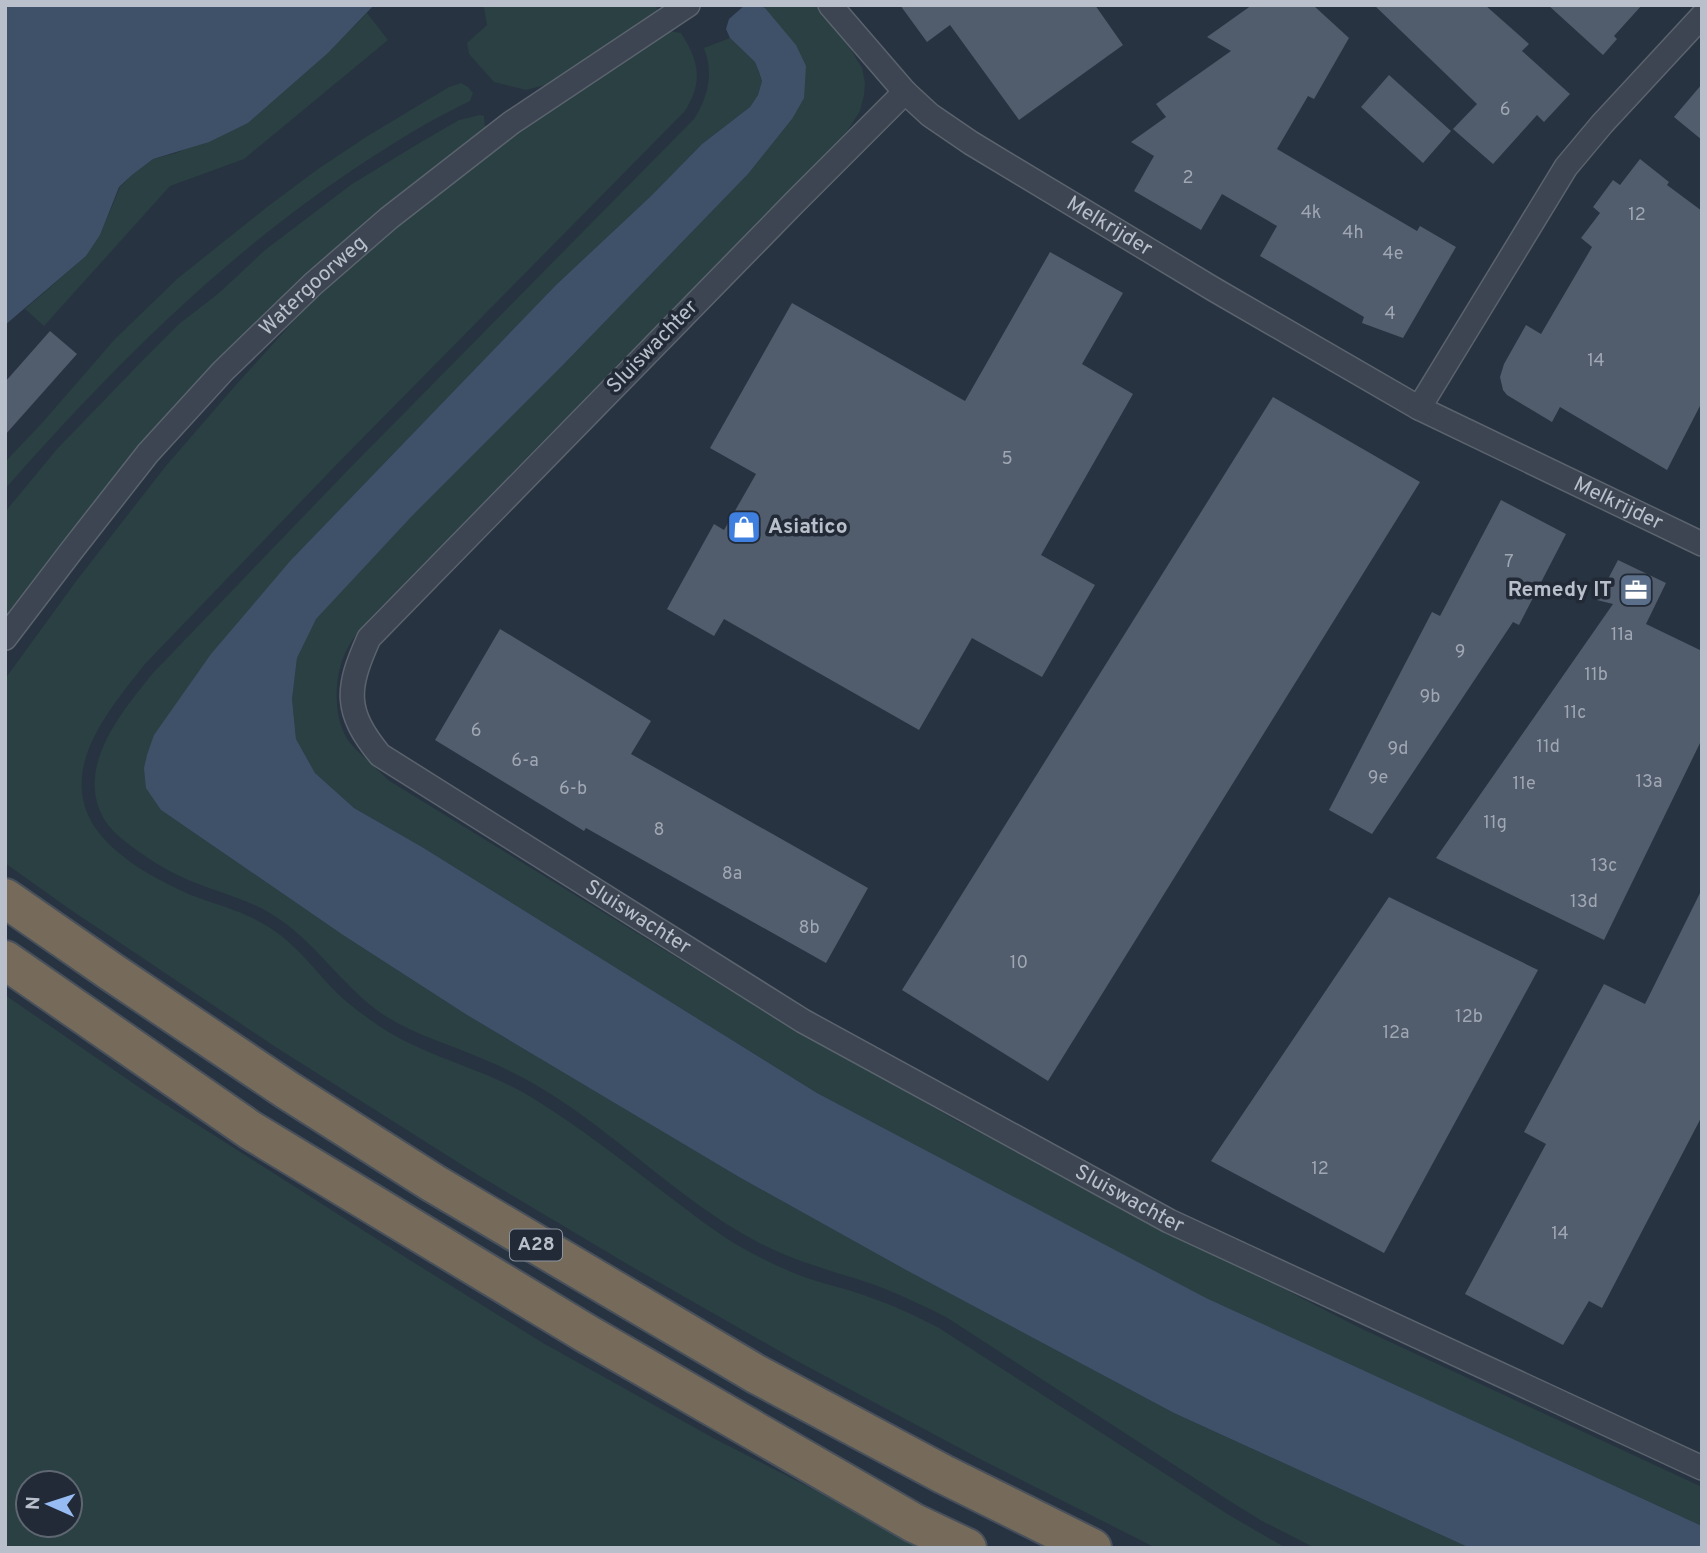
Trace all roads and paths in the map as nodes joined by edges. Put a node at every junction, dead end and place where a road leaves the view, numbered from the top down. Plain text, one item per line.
1 (688, 5) edge
2 (830, 5) edge
3 (1702, 16) edge
4 (905, 92) junction
5 (1419, 408) junction
6 (1702, 544) edge
7 (5, 638) edge
8 (5, 898) edge
9 (5, 960) edge
10 (1702, 1468) edge
11 (967, 1548) edge
12 (1092, 1548) edge

1 - 7 street, Watergoorweg
2 - 4 street, Melkrijder
3 - 5 street
4 - 5 street, Melkrijder
4 - 10 street, Sluiswachter
5 - 6 street, Melkrijder
8 - 12 highway, A28
9 - 11 highway, A28

